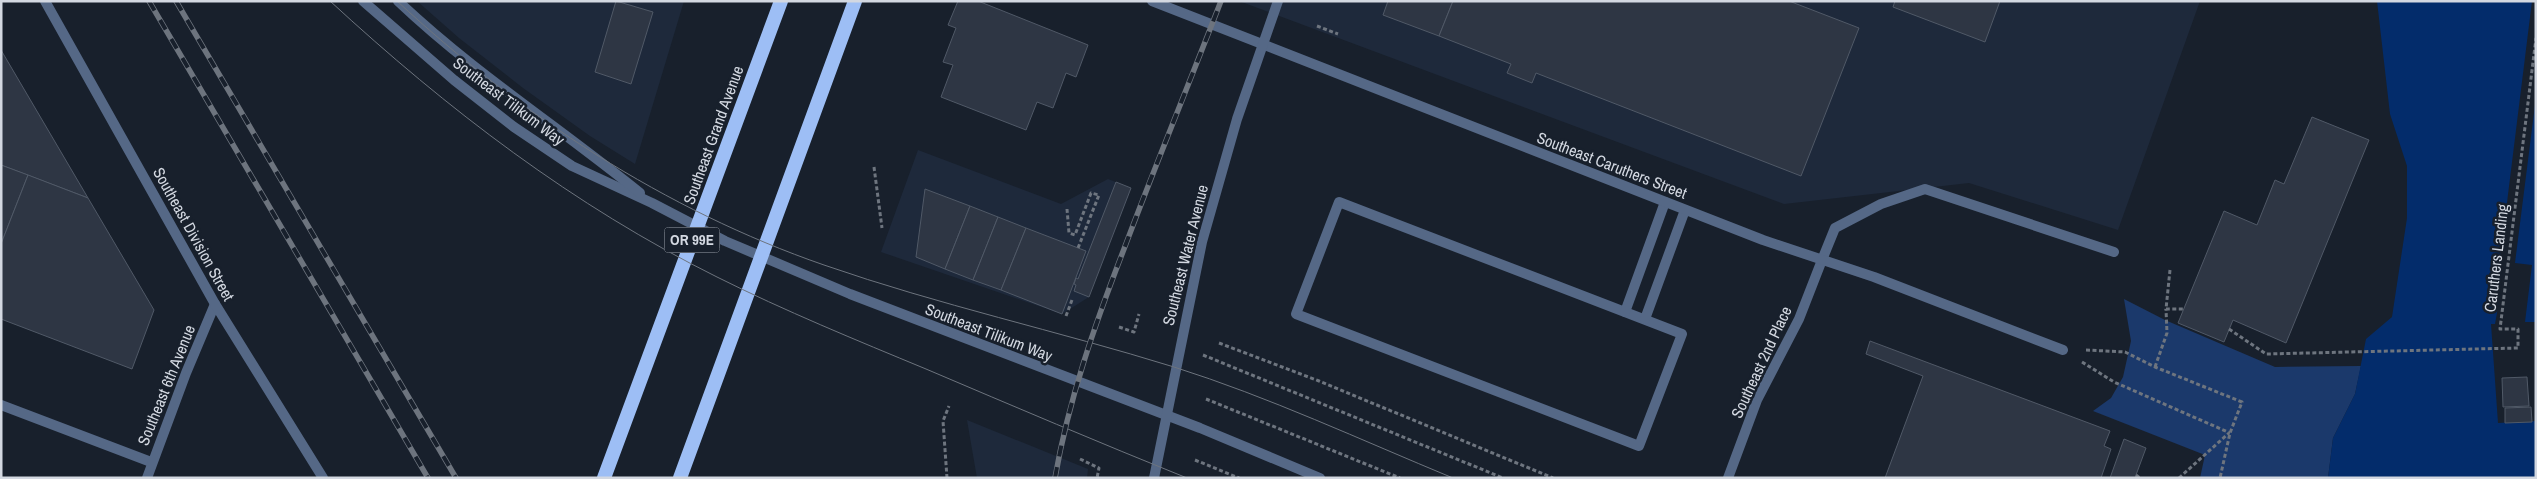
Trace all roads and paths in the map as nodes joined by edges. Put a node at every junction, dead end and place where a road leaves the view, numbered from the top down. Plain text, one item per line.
1 (45, 1) edge
2 (363, 1) edge
3 (398, 1) edge
4 (782, 1) edge
5 (856, 1) edge
6 (1152, 1) edge
7 (1278, 1) edge
8 (1317, 26) dead end
9 (1338, 34) dead end
10 (2536, 38) edge
11 (1263, 44) junction
12 (874, 167) dead end
13 (1665, 202) junction
14 (652, 203) junction
15 (1066, 209) dead end
16 (1685, 210) junction
17 (882, 228) dead end
18 (1078, 248) dead end
19 (2114, 252) dead end
20 (1822, 260) junction
21 (2170, 270) dead end
22 (1072, 300) dead end
23 (215, 304) junction
24 (2166, 309) junction
25 (2183, 309) dead end
26 (1625, 312) junction
27 (1139, 314) dead end
28 (1066, 316) dead end
29 (1645, 319) junction
30 (1119, 327) dead end
31 (2229, 329) dead end
32 (1219, 342) dead end
33 (1179, 346) junction
34 (2063, 350) junction
35 (2155, 368) junction
36 (1206, 399) dead end
37 (1, 405) edge
38 (949, 406) dead end
39 (1165, 415) junction
40 (2230, 433) junction
41 (1080, 458) dead end
42 (1195, 460) dead end
43 (151, 462) junction
44 (147, 478) edge
45 (323, 478) edge
46 (604, 478) edge
47 (680, 478) edge
48 (947, 478) edge
49 (1097, 478) edge
50 (1154, 478) edge
51 (1239, 478) edge
52 (1320, 478) edge
53 (1400, 478) edge
54 (1503, 478) edge
55 (1553, 478) edge
56 (1728, 478) edge
57 (2178, 478) edge
58 (2220, 478) edge

1 - 23 street, Southeast Division Street
2 - 14 street, Southeast Tilikum Way
3 - 14 street, Southeast Tilikum Way
4 - 46 highway, Southeast Grand Avenue / OR 99E
5 - 47 highway
6 - 11 street, Southeast Caruthers Street
7 - 11 street, Southeast Water Avenue
8 - 9 path
10 - 31 path, Caruthers Landing
11 - 13 street, Southeast Caruthers Street
11 - 33 street, Southeast Water Avenue
12 - 17 path
13 - 16 street, Southeast Caruthers Street
13 - 26 street
14 - 39 street, Southeast Tilikum Way
15 - 18 path
16 - 20 street, Southeast Caruthers Street
16 - 29 street
19 - 20 street, Southeast 2nd Place
20 - 34 street, Southeast Caruthers Street
20 - 56 street, Southeast 2nd Place
21 - 24 path
22 - 28 path
23 - 43 street, Southeast 6th Avenue
23 - 45 street, Southeast Division Street
24 - 25 path
24 - 35 path
26 - 29 street
26 - 29 street
27 - 30 path
32 - 55 path
33 - 39 street, Southeast Water Avenue
33 - 54 path
34 - 35 path
34 - 40 path
35 - 40 path
36 - 53 path
37 - 43 street
38 - 48 path
39 - 50 street, Southeast Water Avenue
39 - 52 street, Southeast Tilikum Way
40 - 57 path
40 - 58 path
41 - 49 path
42 - 51 path
43 - 44 street, Southeast 6th Avenue

